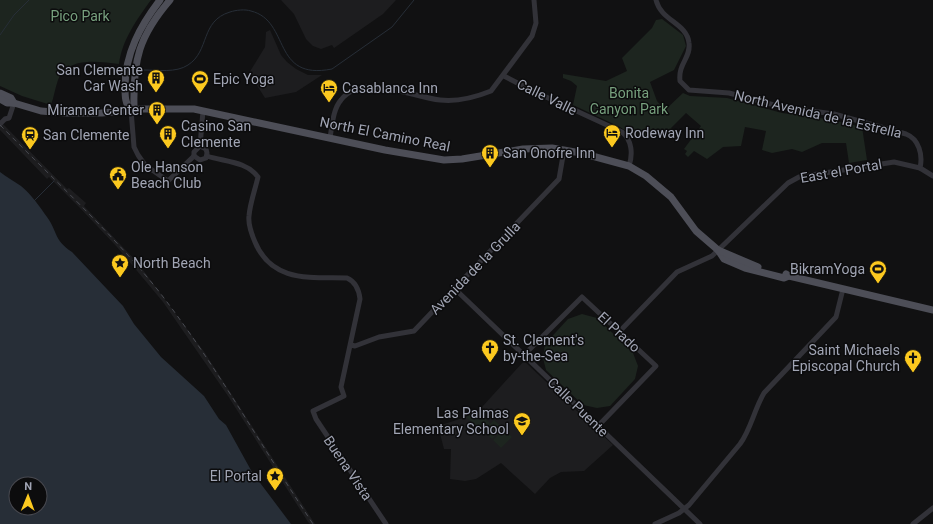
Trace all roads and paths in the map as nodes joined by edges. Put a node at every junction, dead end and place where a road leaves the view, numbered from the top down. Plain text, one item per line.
1 (160, 0) edge
2 (170, 0) edge
3 (534, 0) edge
4 (656, 0) edge
5 (504, 76) junction
6 (0, 92) edge
7 (0, 99) edge
8 (14, 103) junction
9 (131, 110) junction
10 (203, 111) junction
11 (0, 124) edge
12 (330, 138) junction
13 (200, 146) junction
14 (564, 150) junction
15 (194, 156) junction
16 (207, 156) junction
17 (628, 166) junction
18 (920, 168) junction
19 (933, 176) edge
20 (718, 250) junction
21 (455, 289) junction
22 (843, 289) junction
23 (933, 310) edge
24 (619, 332) junction
25 (351, 344) junction
26 (524, 356) junction
27 (598, 426) junction
28 (933, 508) edge
29 (685, 509) junction
30 (386, 524) edge
31 (655, 524) edge
32 (700, 524) edge
33 (913, 524) edge

1 - 9 main road
2 - 9 main road
3 - 5 street
4 - 18 street, North Avenida de la Estrella
5 - 12 street
5 - 17 street, Calle Valle
6 - 8 main road, North El Camino Real
7 - 8 main road, North El Camino Real
8 - 9 main road, North El Camino Real
8 - 11 street
9 - 10 main road, North El Camino Real
9 - 15 street
10 - 12 main road, North El Camino Real
10 - 13 street
12 - 14 main road, North El Camino Real
13 - 15 street
13 - 16 street
14 - 17 main road, North El Camino Real
14 - 21 street, Avenida de la Grulla
15 - 16 street
16 - 25 street
17 - 20 main road, North El Camino Real
18 - 19 street
18 - 20 street, East el Portal
20 - 22 main road, North El Camino Real
20 - 24 street, East el Portal
21 - 25 street, Avenida de la Grulla
21 - 26 street, Calle Puente
22 - 23 main road, North El Camino Real
22 - 29 street
24 - 26 street, El Prado
24 - 27 street, El Prado
25 - 30 street, Buena Vista
26 - 27 street, Calle Puente
27 - 29 street, Calle Puente
28 - 33 street
29 - 31 street
29 - 32 street, Calle Puente

